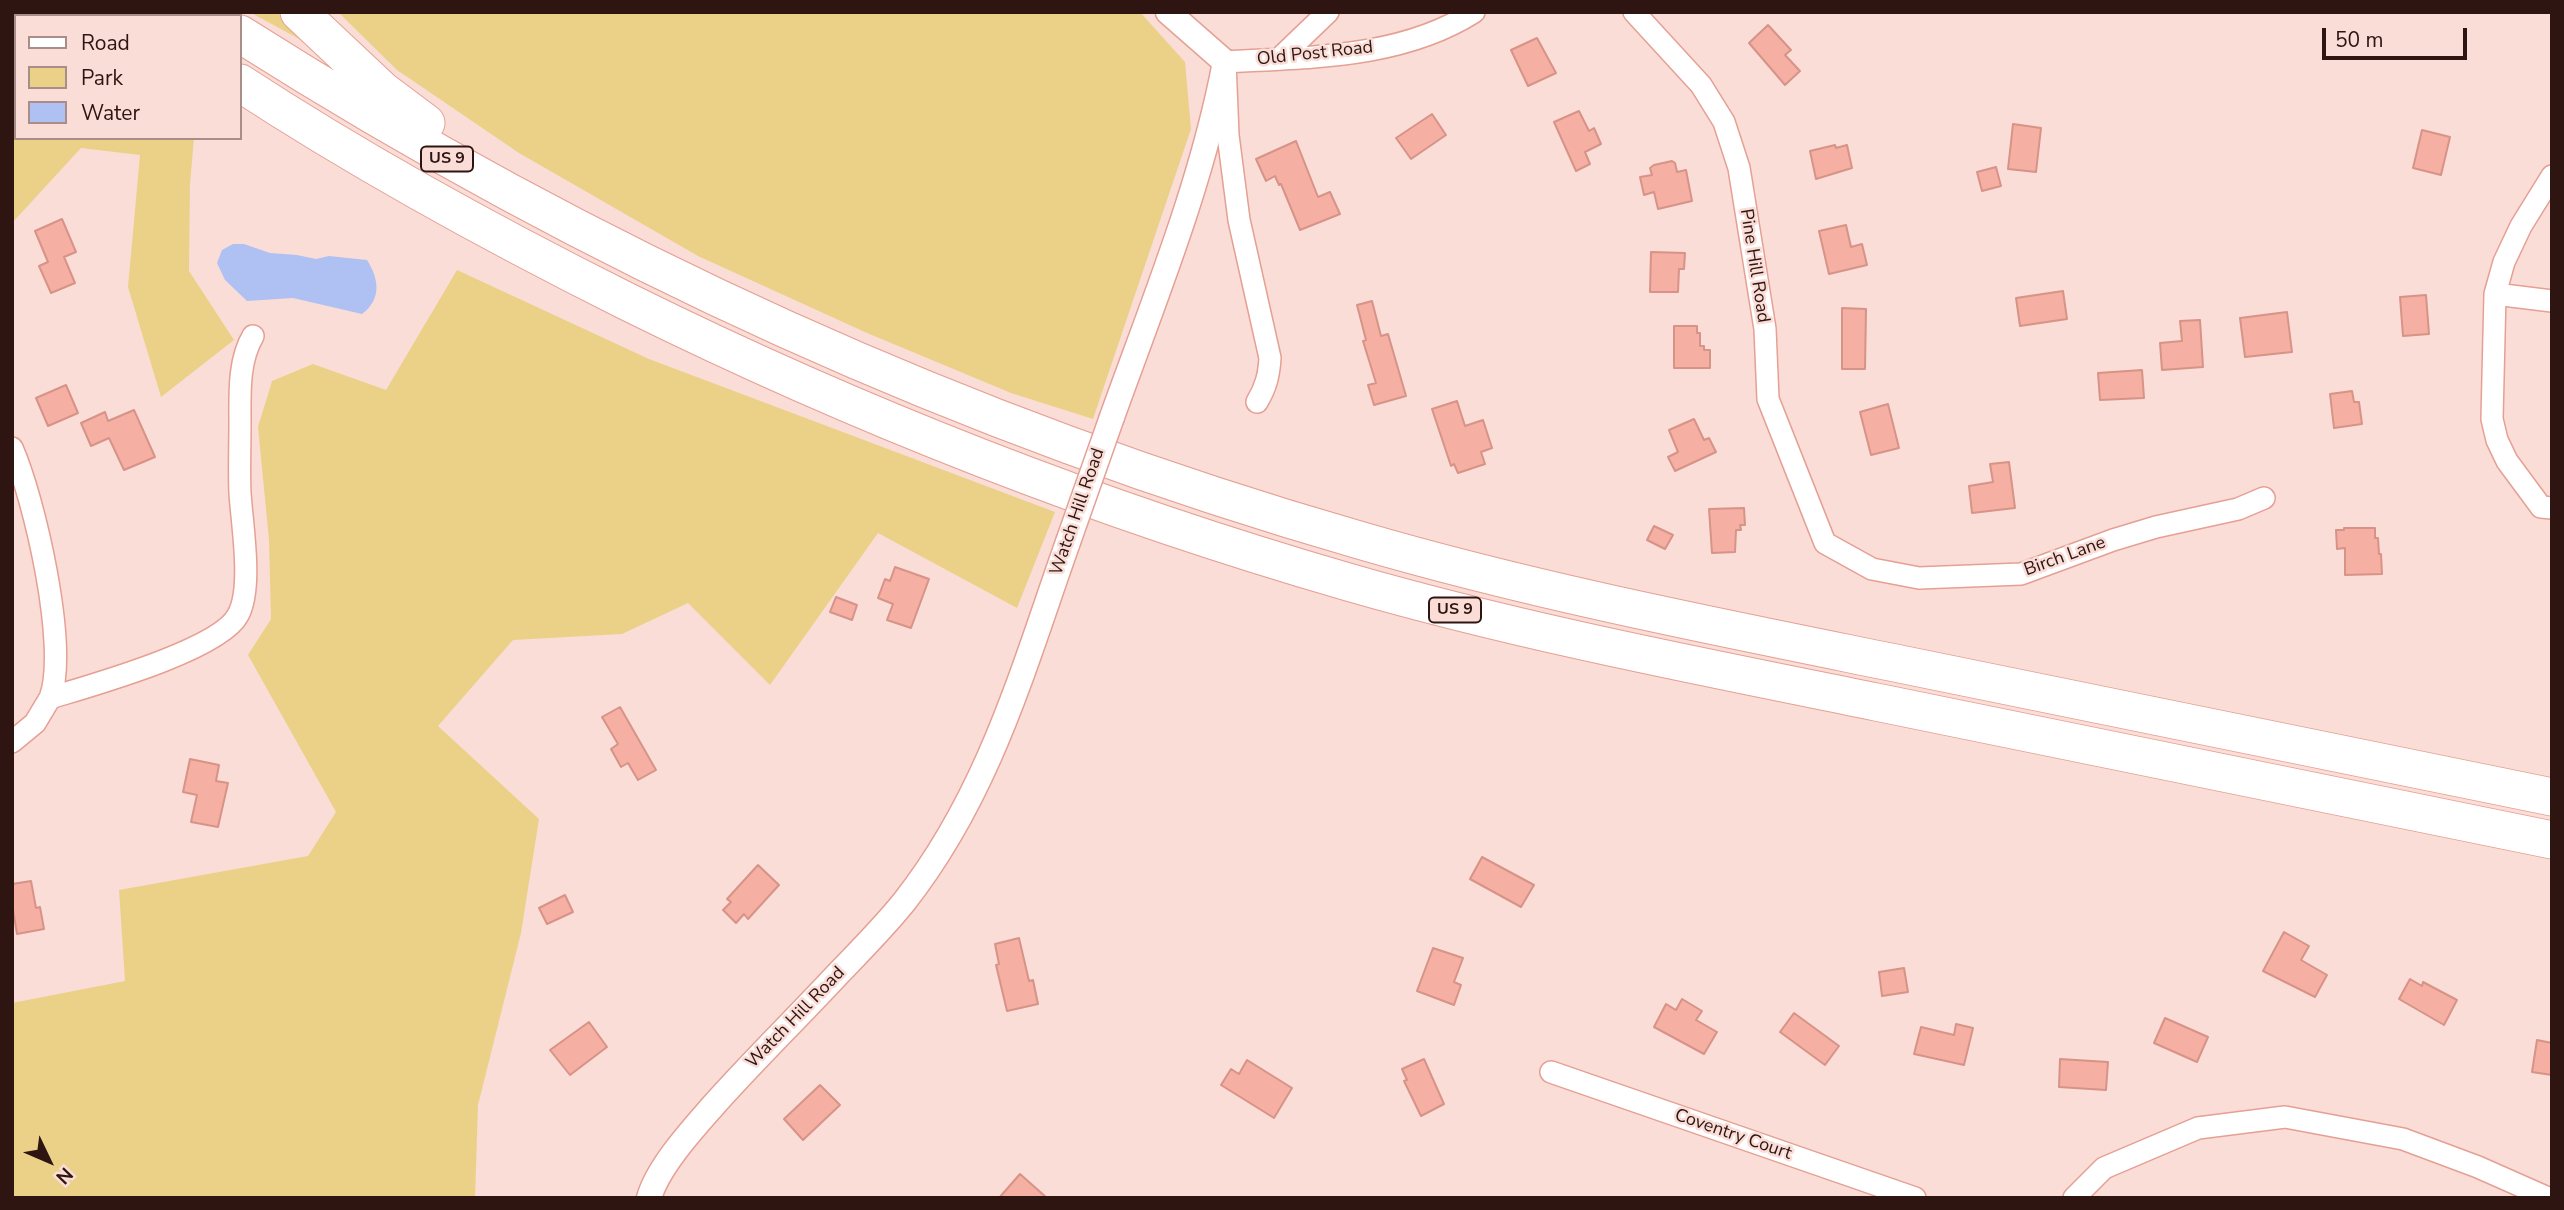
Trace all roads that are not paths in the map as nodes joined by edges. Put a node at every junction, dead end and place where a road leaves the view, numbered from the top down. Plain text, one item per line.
1 (299, 12) edge
2 (1168, 12) edge
3 (1328, 12) edge
4 (1474, 12) edge
5 (1634, 12) edge
6 (242, 35) edge
7 (1279, 59) junction
8 (1224, 62) junction
9 (242, 84) edge
10 (242, 101) edge
11 (2552, 176) edge
12 (418, 191) junction
13 (661, 271) junction
14 (2495, 294) junction
15 (2552, 301) edge
16 (253, 336) dead end
17 (1256, 402) dead end
18 (12, 448) edge
19 (2264, 498) dead end
20 (2552, 508) edge
21 (1825, 543) joint
22 (50, 698) junction
23 (12, 742) edge
24 (2552, 797) edge
25 (2552, 840) edge
26 (1551, 1072) dead end
27 (649, 1198) edge
28 (1915, 1198) edge
29 (2074, 1198) edge
30 (2548, 1198) edge

1 - 13 highway
2 - 8 street
3 - 7 street
4 - 7 street, Old Post Road
5 - 21 street, Pine Hill Road
6 - 13 highway, US 9
7 - 8 street, Old Post Road
8 - 17 street
8 - 27 street, Watch Hill Road, bridge
9 - 12 highway, US 9
10 - 12 highway
11 - 14 street
12 - 25 highway, US 9
13 - 24 highway, US 9
14 - 15 street
14 - 20 street
16 - 22 street
18 - 22 street
19 - 21 street, Birch Lane
22 - 23 street
26 - 28 street, Coventry Court
29 - 30 street

